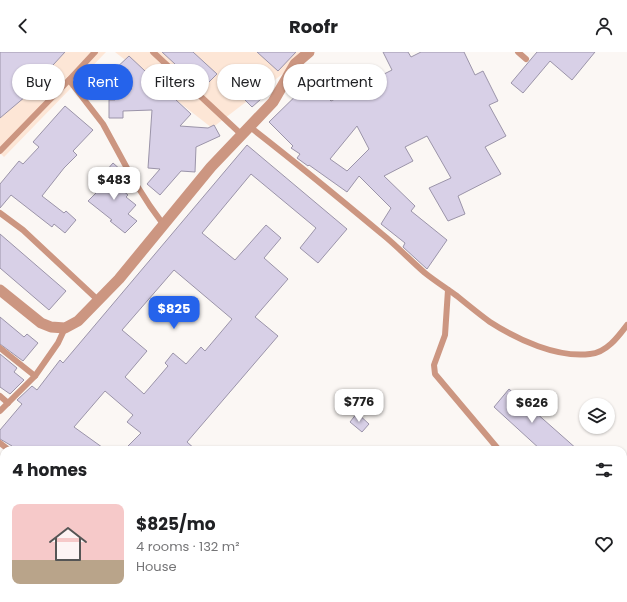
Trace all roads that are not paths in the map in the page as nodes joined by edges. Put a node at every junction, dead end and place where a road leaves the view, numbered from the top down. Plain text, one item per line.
1 (95, 52) edge
2 (153, 52) edge
3 (309, 52) edge
4 (518, 52) edge
5 (526, 59) dead end
6 (69, 80) junction
7 (250, 127) junction
8 (242, 136) junction
9 (0, 151) edge
10 (0, 213) edge
11 (163, 224) junction
12 (0, 290) edge
13 (448, 290) junction
14 (99, 301) junction
15 (627, 325) edge
16 (65, 328) junction
17 (0, 348) edge
18 (36, 376) junction
19 (0, 396) edge
20 (8, 403) junction
21 (0, 411) edge
22 (496, 446) edge

1 - 6 lane
2 - 8 lane
3 - 7 street
4 - 5 lane
6 - 9 lane
6 - 11 lane
7 - 8 street
7 - 13 lane
8 - 11 street
10 - 14 lane
11 - 14 street
12 - 16 street
13 - 15 lane
13 - 22 lane
14 - 16 street
16 - 18 lane
17 - 18 lane
18 - 20 lane
19 - 20 lane
20 - 21 lane

